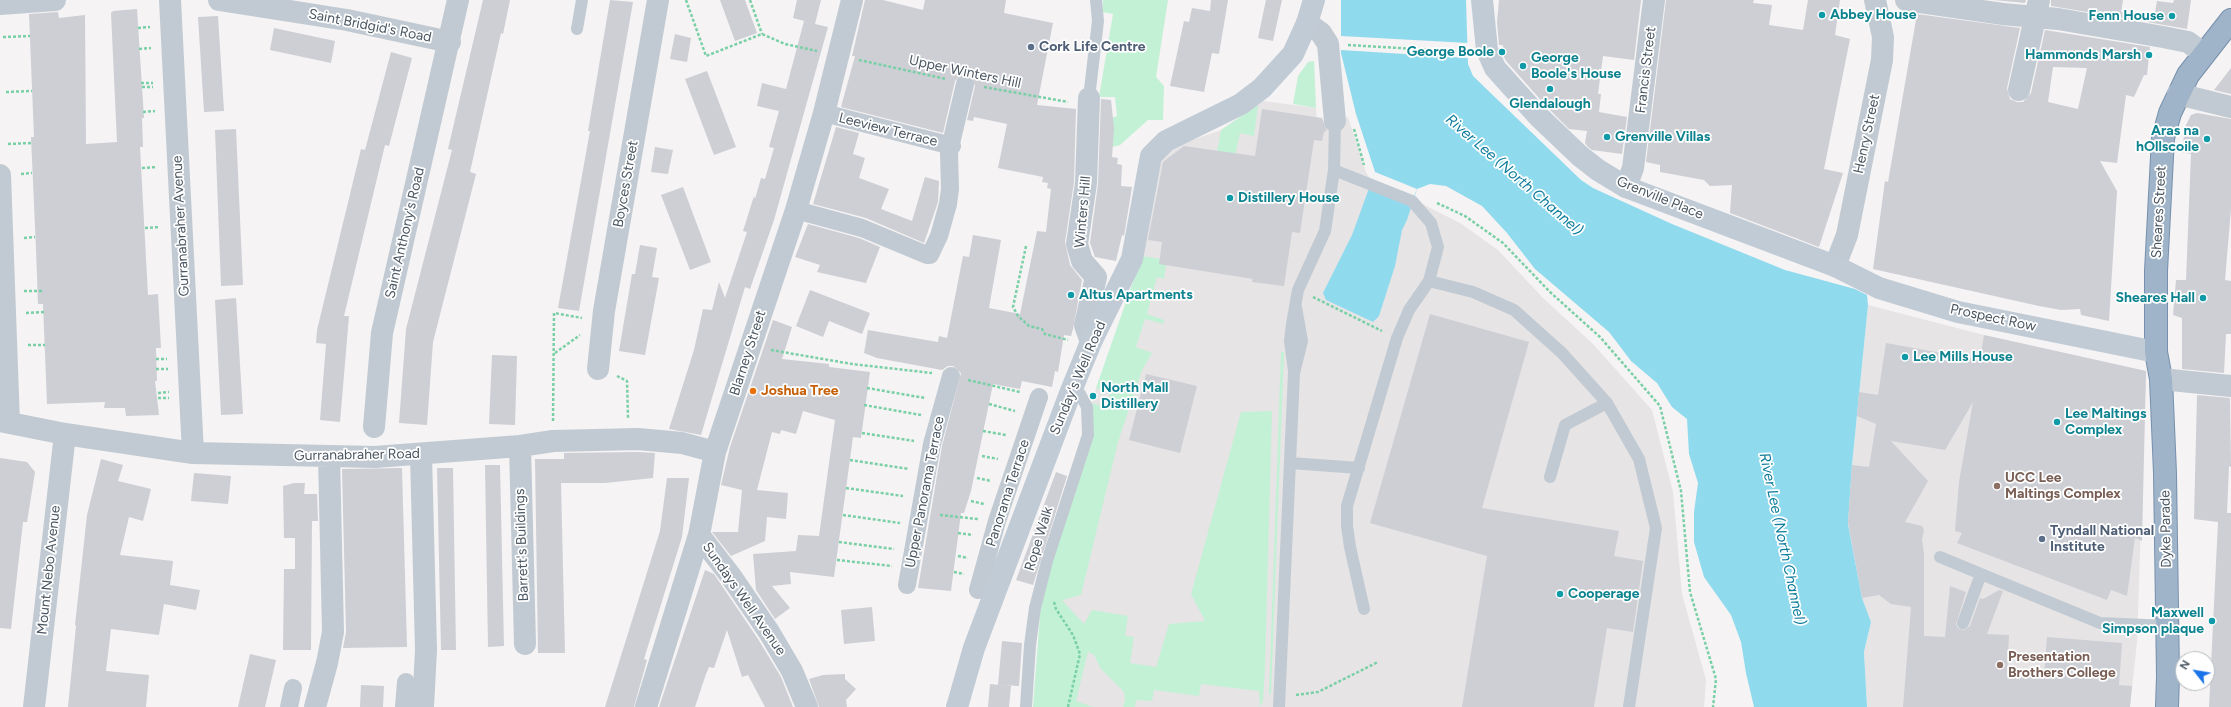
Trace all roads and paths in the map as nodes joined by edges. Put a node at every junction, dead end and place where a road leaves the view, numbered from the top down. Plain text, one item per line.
1 (55, 0) edge
2 (170, 0) edge
3 (219, 0) edge
4 (458, 0) edge
5 (582, 0) edge
6 (658, 0) edge
7 (686, 0) edge
8 (750, 0) edge
9 (852, 0) edge
10 (1096, 0) edge
11 (1314, 0) edge
12 (1482, 0) edge
13 (1654, 0) edge
14 (1875, 0) edge
15 (1906, 0) edge
16 (0, 4) edge
17 (2038, 8) edge
18 (2231, 20) edge
19 (1307, 23) junction
20 (577, 29) dead end
21 (762, 34) junction
22 (30, 36) dead end
23 (3, 37) dead end
24 (450, 42) junction
25 (1341, 44) dead end
26 (1468, 52) dead end
27 (2204, 54) junction
28 (838, 56) junction
29 (965, 84) junction
30 (2019, 90) dead end
31 (32, 91) dead end
32 (6, 92) dead end
33 (2178, 94) junction
34 (1088, 102) junction
35 (2231, 107) edge
36 (824, 113) junction
37 (1335, 121) joint
38 (31, 142) dead end
39 (8, 144) dead end
40 (952, 146) junction
41 (1334, 170) junction
42 (0, 175) edge
43 (1626, 187) junction
44 (796, 210) junction
45 (1026, 246) dead end
46 (1835, 266) junction
47 (1429, 280) junction
48 (1298, 290) junction
49 (42, 291) dead end
50 (21, 292) dead end
51 (44, 312) dead end
52 (22, 313) dead end
53 (595, 315) junction
54 (1397, 338) junction
55 (1069, 340) dead end
56 (1091, 342) junction
57 (45, 345) dead end
58 (750, 345) junction
59 (24, 346) dead end
60 (2156, 352) junction
61 (554, 354) junction
62 (598, 369) joint
63 (951, 376) junction
64 (2161, 379) junction
65 (2231, 386) edge
66 (867, 388) dead end
67 (1071, 391) junction
68 (1039, 397) joint
69 (944, 401) junction
70 (1607, 403) junction
71 (988, 404) dead end
72 (864, 405) dead end
73 (1033, 415) junction
74 (939, 419) junction
75 (5, 422) edge
76 (374, 428) dead end
77 (862, 433) dead end
78 (65, 434) junction
79 (628, 439) junction
80 (537, 443) junction
81 (932, 444) junction
82 (716, 452) junction
83 (193, 453) junction
84 (421, 455) junction
85 (328, 457) junction
86 (850, 460) dead end
87 (1290, 463) junction
88 (1359, 468) junction
89 (928, 472) junction
90 (1550, 477) dead end
91 (846, 488) dead end
92 (920, 512) junction
93 (843, 515) dead end
94 (997, 521) junction
95 (699, 535) junction
96 (839, 542) dead end
97 (1940, 557) dead end
98 (836, 560) dead end
99 (910, 568) junction
100 (1981, 574) junction
101 (978, 590) dead end
102 (1055, 598) dead end
103 (1364, 609) dead end
104 (1963, 623) dead end
105 (2168, 626) junction
106 (525, 644) dead end
107 (1378, 662) dead end
108 (406, 682) dead end
109 (293, 688) dead end
110 (1280, 702) edge
111 (34, 707) edge
112 (289, 707) edge
113 (315, 707) edge
114 (404, 707) edge
115 (423, 707) edge
116 (646, 707) edge
117 (807, 707) edge
118 (957, 707) edge
119 (1026, 707) edge
120 (1068, 707) edge
121 (1629, 707) edge
122 (2167, 707) edge

1 - 16 street
2 - 83 street, Gurranabraher Avenue
3 - 24 street, Saint Bridgid's Road
4 - 24 street, Saint Anthony's Road
5 - 20 lane
6 - 53 street, Boyces Street
7 - 21 path
8 - 21 path
9 - 28 street, Blarney Street
10 - 34 lane
11 - 19 main road, Sunday's Well Road
12 - 43 main road, Grenville Place
13 - 43 street, Francis Street
14 - 46 street, Henry Street
15 - 17 street
17 - 27 street
17 - 30 street
18 - 27 highway, Sheares Street
19 - 37 street
19 - 56 main road, Sunday's Well Road
21 - 28 path, Upper Winters Hill
22 - 23 path
24 - 76 street, Saint Anthony's Road
25 - 26 path
27 - 33 highway, Sheares Street
28 - 29 path, Upper Winters Hill
28 - 36 street, Blarney Street
29 - 34 path, Upper Winters Hill
29 - 40 street
31 - 32 path
33 - 35 street
33 - 60 highway, Sheares Street
34 - 56 street, Winters Hill
36 - 40 street, Leeview Terrace
36 - 44 street, Blarney Street
37 - 41 lane
38 - 39 path
40 - 44 street
41 - 47 lane
41 - 48 lane
42 - 75 street
43 - 46 main road, Grenville Place
44 - 58 street, Blarney Street
45 - 55 path
46 - 60 main road, Prospect Row
47 - 54 lane
47 - 70 lane
48 - 54 path
48 - 87 lane
49 - 50 path
51 - 52 path
53 - 61 path
53 - 61 path
53 - 62 street, Boyces Street
54 - 88 lane
56 - 67 main road, Sunday's Well Road
57 - 59 path
58 - 63 path
58 - 82 street, Blarney Street
60 - 64 highway, Dyke Parade
61 - 80 path
62 - 79 path
63 - 68 path
63 - 69 street, Upper Panorama Terrace
64 - 65 street
64 - 105 highway, Dyke Parade
66 - 69 path
67 - 118 main road, Sunday's Well Road
67 - 119 lane, Rope Walk
68 - 73 street, Panorama Terrace
69 - 74 street, Upper Panorama Terrace
70 - 90 lane
70 - 121 lane
71 - 73 path
72 - 74 path
73 - 94 street, Panorama Terrace
74 - 81 street, Upper Panorama Terrace
75 - 78 street, Gurranabraher Road
77 - 81 path
78 - 83 street, Gurranabraher Road
78 - 111 street, Mount Nebo Avenue
79 - 80 street, Gurranabraher Road
79 - 82 street, Gurranabraher Road
80 - 84 street, Gurranabraher Road
80 - 106 street, Barrett's Buildings
81 - 89 street, Upper Panorama Terrace
82 - 95 street, Blarney Street
83 - 85 street, Gurranabraher Road
84 - 85 street, Gurranabraher Road
84 - 115 street
85 - 113 street
86 - 89 path
87 - 88 lane
87 - 110 lane
88 - 103 lane
89 - 92 street, Upper Panorama Terrace
91 - 92 path
92 - 93 path
92 - 94 path
92 - 99 street, Upper Panorama Terrace
94 - 101 street, Panorama Terrace
95 - 116 street, Blarney Street
95 - 117 street, Sundays Well Avenue
96 - 99 path
97 - 100 lane
98 - 99 path
100 - 104 lane
100 - 105 lane
102 - 120 path
105 - 122 highway, Dyke Parade
107 - 110 path
108 - 114 street
109 - 112 street

